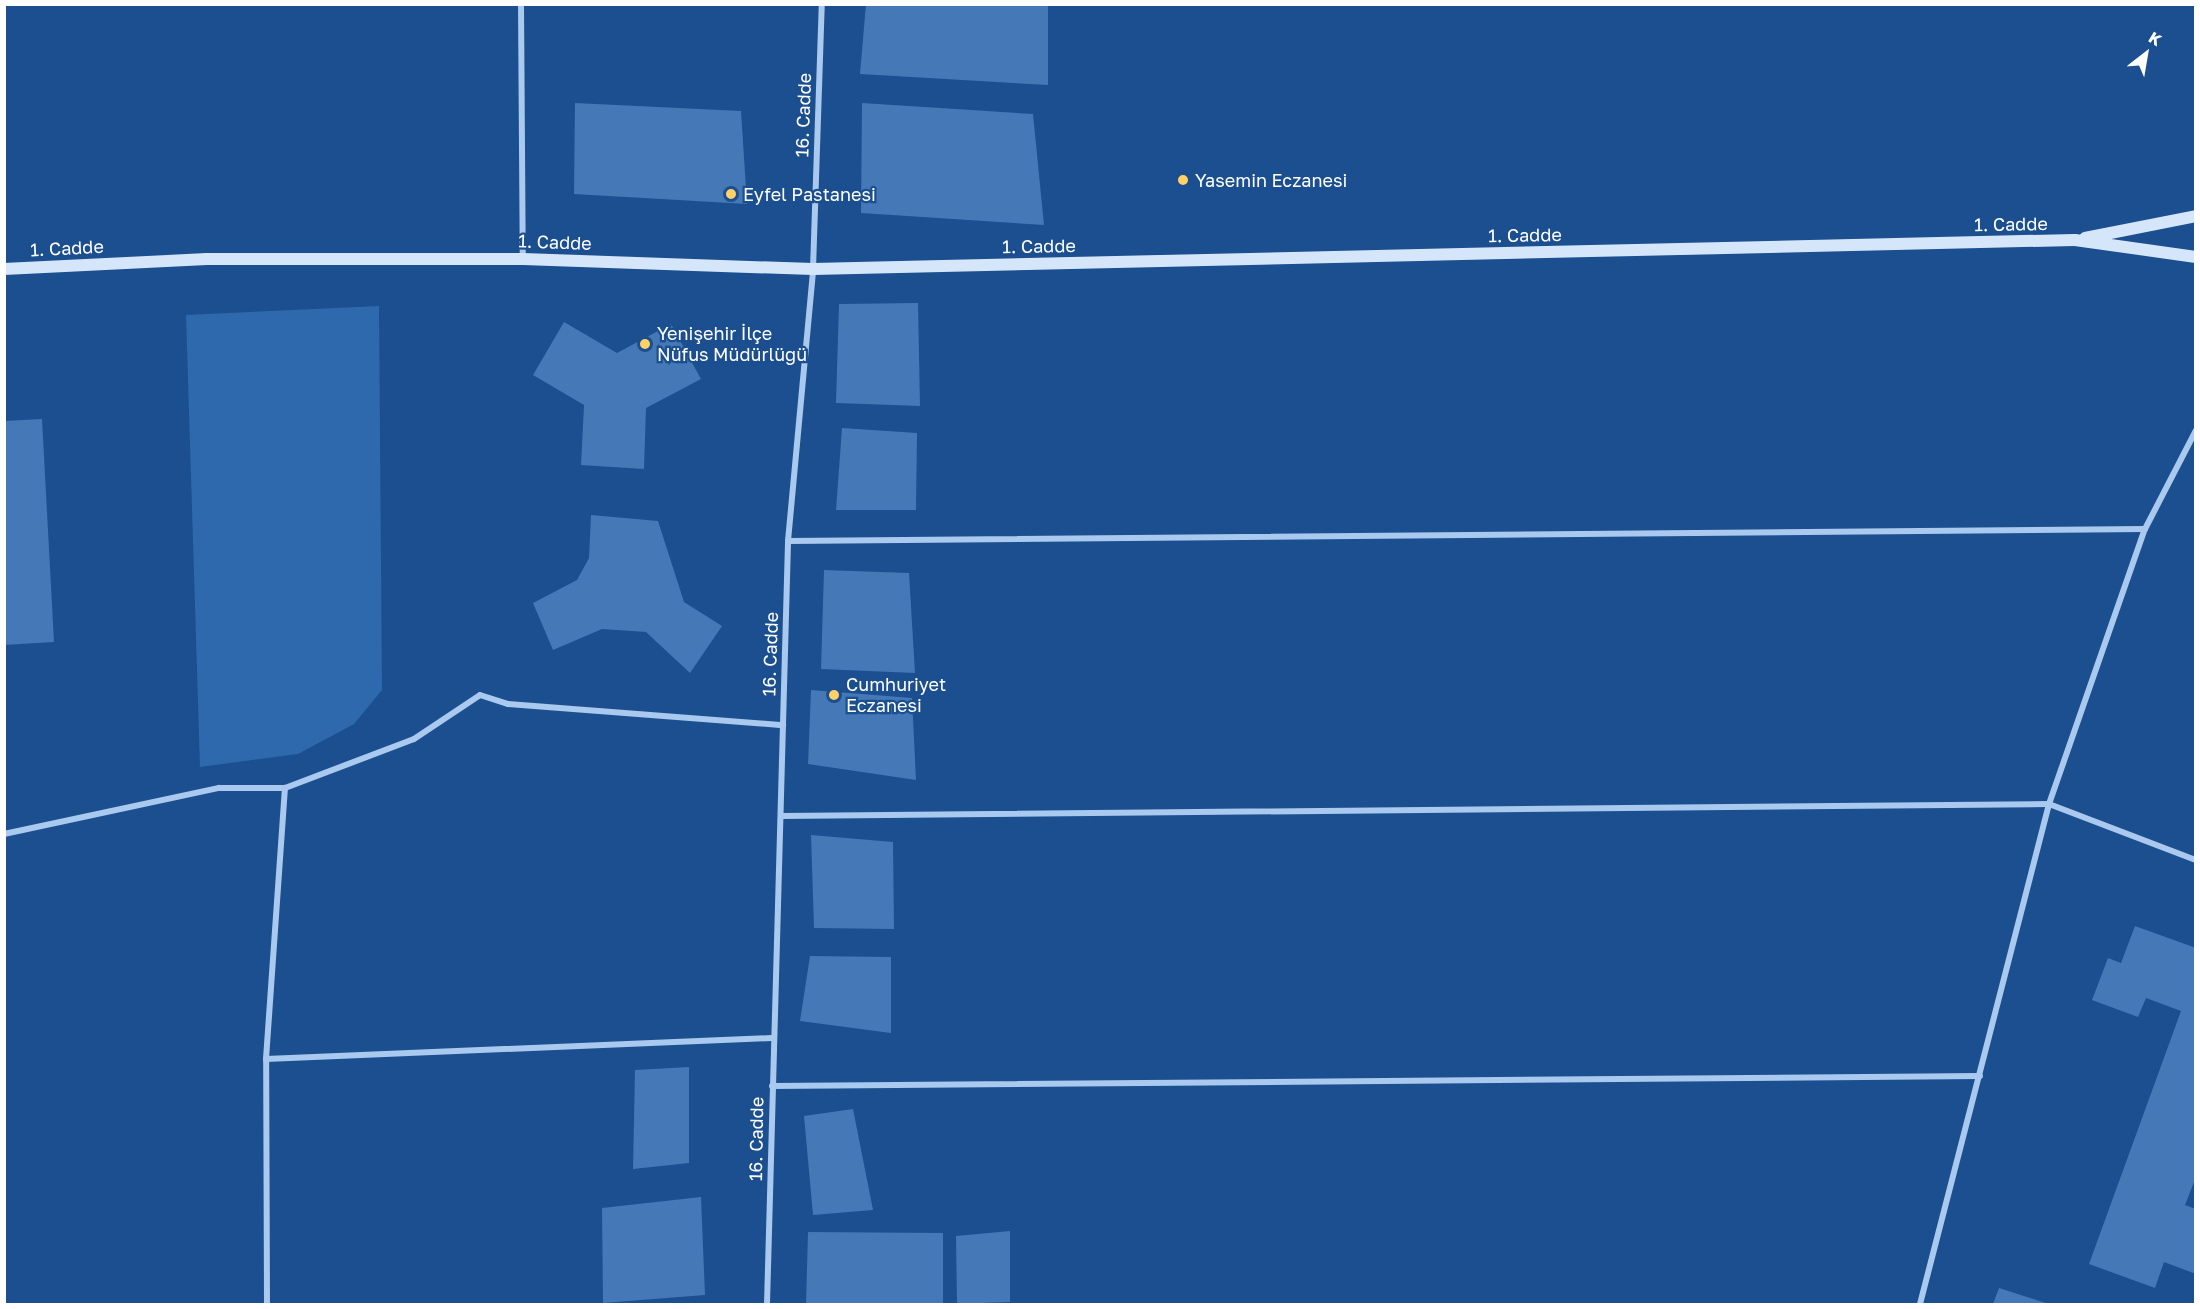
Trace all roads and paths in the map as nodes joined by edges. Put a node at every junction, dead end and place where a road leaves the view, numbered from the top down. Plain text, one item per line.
1 (520, 4) edge
2 (822, 4) edge
3 (2196, 216) edge
4 (2075, 240) junction
5 (2196, 257) edge
6 (523, 259) junction
7 (4, 269) edge
8 (813, 269) junction
9 (2196, 430) edge
10 (2145, 530) junction
11 (788, 541) junction
12 (783, 725) junction
13 (285, 788) junction
14 (2049, 804) junction
15 (781, 816) junction
16 (4, 834) edge
17 (2196, 860) edge
18 (772, 1038) junction
19 (266, 1059) junction
20 (1980, 1076) junction
21 (772, 1086) junction
22 (267, 1305) edge
23 (767, 1305) edge
24 (1920, 1305) edge

1 - 6 street
2 - 8 street, 16. Cadde
3 - 4 street, 1. Cadde
4 - 5 street, 1. Cadde
4 - 8 street, 1. Cadde
6 - 7 street, 1. Cadde
6 - 8 street, 1. Cadde
8 - 11 street, 16. Cadde
9 - 10 street
10 - 11 street
10 - 14 street
11 - 12 street, 16. Cadde
12 - 13 street
12 - 15 street, 16. Cadde
13 - 16 street
13 - 19 street
14 - 15 street
14 - 17 street
14 - 20 street
15 - 18 street, 16. Cadde
18 - 19 street
18 - 21 street, 16. Cadde
19 - 22 street
20 - 21 street
20 - 24 street
21 - 23 street, 16. Cadde

